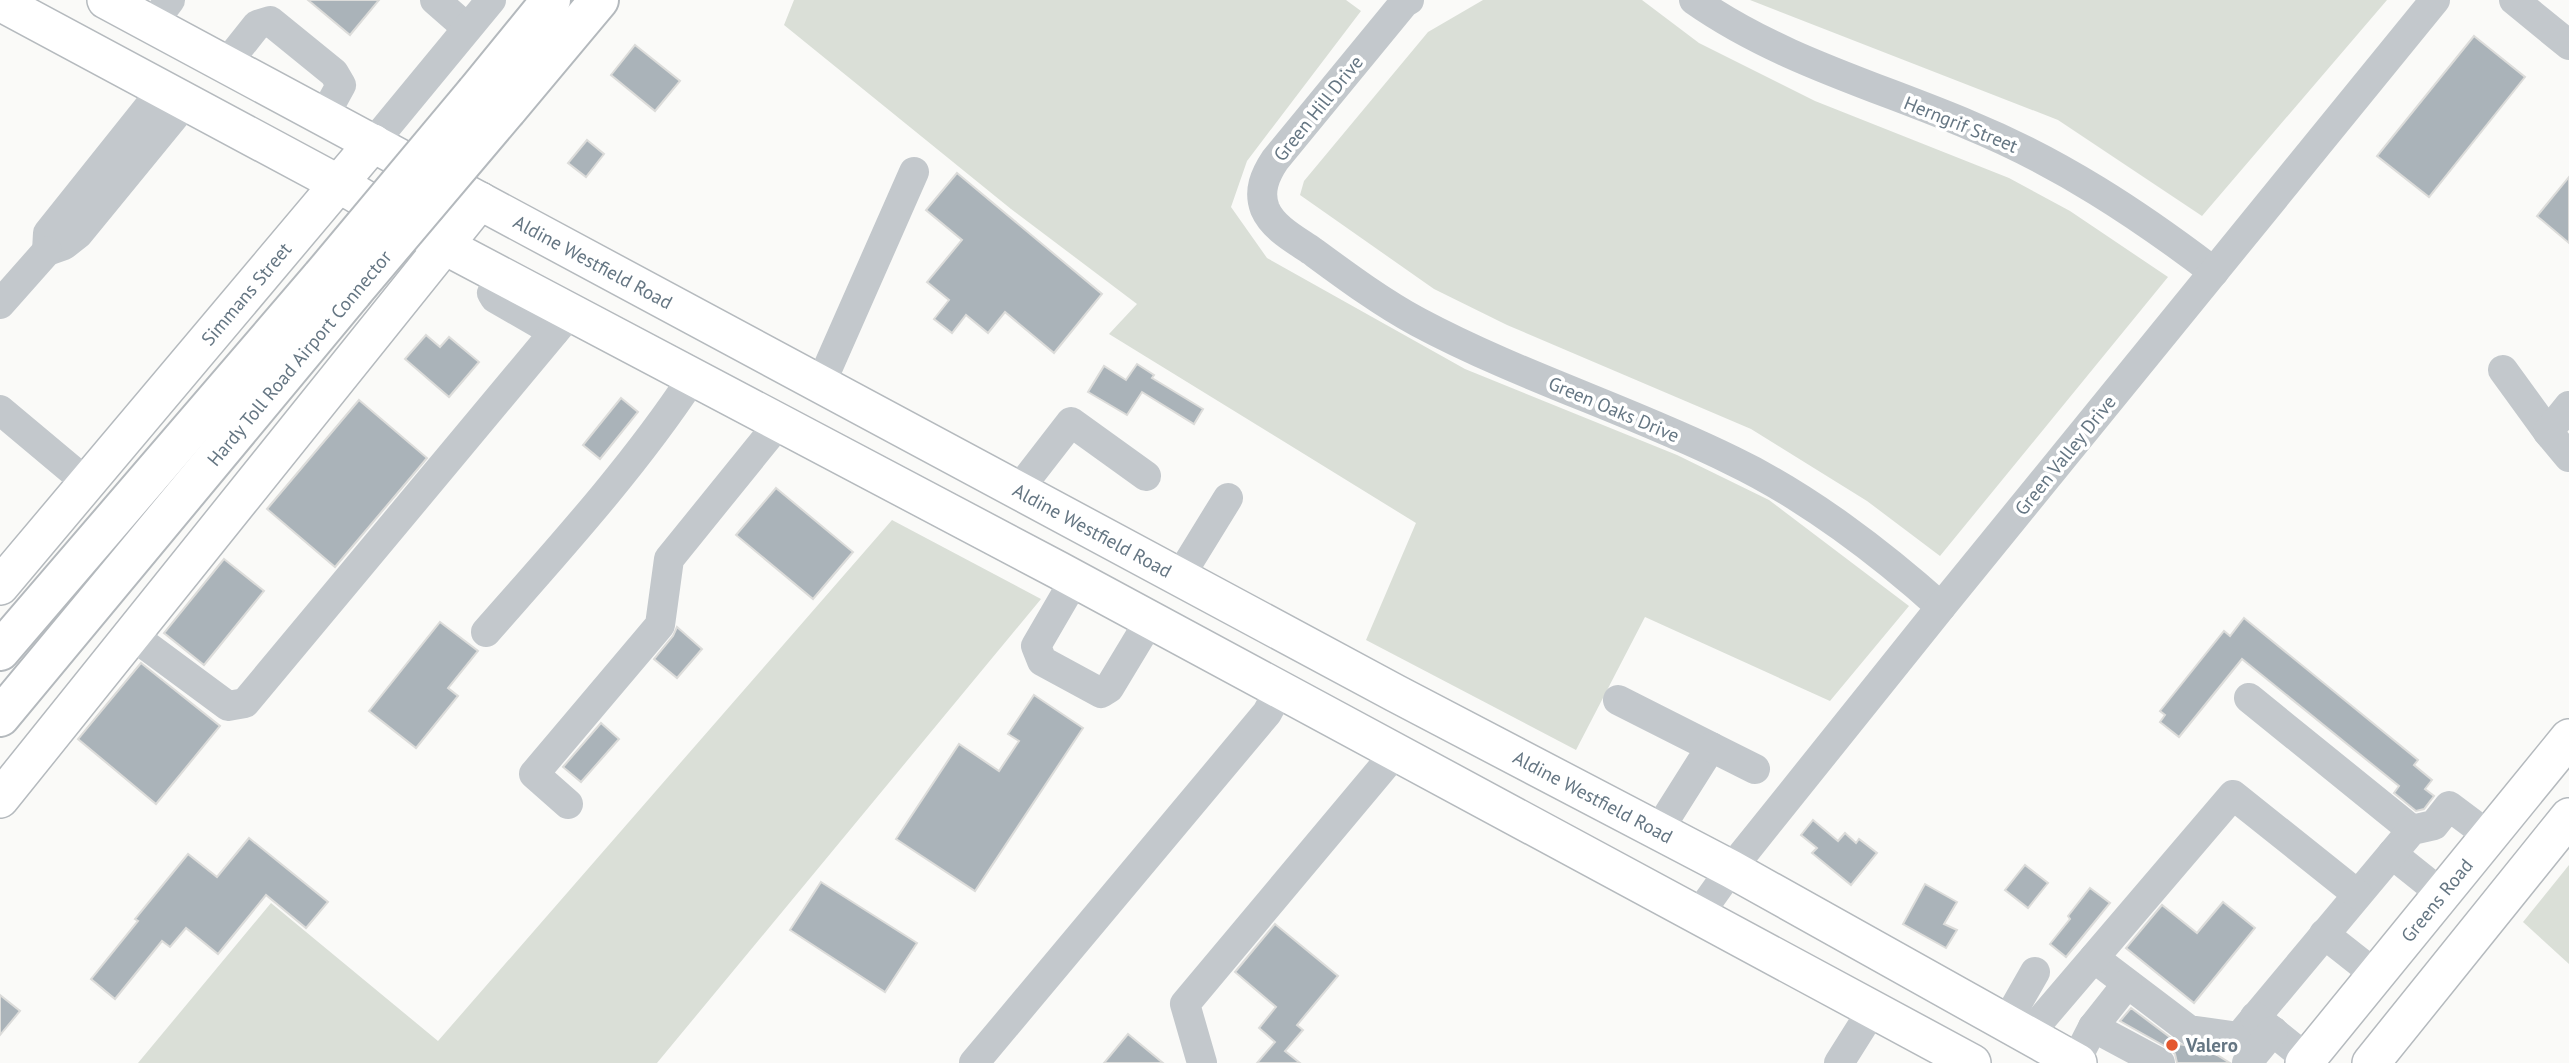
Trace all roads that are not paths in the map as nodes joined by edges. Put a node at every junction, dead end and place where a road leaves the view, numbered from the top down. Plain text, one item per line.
1 (106, 0) edge
2 (435, 0) edge
3 (491, 0) edge
4 (551, 0) edge
5 (599, 0) edge
6 (1695, 0) edge
7 (2435, 0) edge
8 (2514, 0) edge
9 (1404, 1) edge
10 (0, 2) edge
11 (161, 12) edge
12 (467, 28) junction
13 (2569, 45) edge
14 (226, 64) junction
15 (174, 96) junction
16 (492, 101) junction
17 (324, 116) junction
18 (373, 143) junction
19 (914, 172) dead end
20 (338, 184) junction
21 (480, 201) junction
22 (1277, 226) joint
23 (445, 246) junction
24 (2214, 272) junction
25 (338, 284) junction
26 (0, 304) edge
27 (562, 322) junction
28 (2503, 370) dead end
29 (693, 377) junction
30 (821, 383) junction
31 (2569, 406) edge
32 (0, 410) edge
33 (779, 422) junction
34 (2549, 432) junction
35 (2569, 457) edge
36 (1146, 476) dead end
37 (86, 482) junction
38 (1019, 489) junction
39 (1228, 498) dead end
40 (1180, 576) junction
41 (1075, 579) junction
42 (0, 586) edge
43 (1941, 607) junction
44 (1150, 620) junction
45 (486, 632) dead end
46 (139, 641) junction
47 (0, 652) edge
48 (1280, 690) junction
49 (1395, 692) junction
50 (2249, 698) dead end
51 (1618, 700) dead end
52 (0, 717) edge
53 (2569, 738) edge
54 (1383, 745) junction
55 (1711, 747) junction
56 (1755, 769) dead end
57 (0, 799) edge
58 (568, 804) dead end
59 (2569, 817) edge
60 (2412, 830) junction
61 (1658, 831) junction
62 (2489, 836) junction
63 (2392, 854) junction
64 (1731, 869) junction
65 (2357, 894) junction
66 (2442, 894) junction
67 (1699, 914) junction
68 (2482, 926) junction
69 (2324, 934) junction
70 (2094, 958) junction
71 (2035, 972) dead end
72 (2375, 975) junction
73 (2127, 984) junction
74 (1873, 1009) junction
75 (2264, 1024) junction
76 (2093, 1027) junction
77 (2017, 1029) junction
78 (2305, 1061) edge
79 (1967, 1062) edge
80 (2077, 1062) edge
81 (974, 1063) edge
82 (1202, 1063) edge
83 (1839, 1063) edge
84 (2160, 1063) edge
85 (2247, 1063) edge
86 (2371, 1063) edge

1 - 11 main road, Aldine Westfield Road
2 - 12 street
3 - 12 street, Simmans Street
4 - 16 highway, Hardy Toll Road Airport Connector
5 - 16 highway, Hardy Toll Road Airport Connector
6 - 24 street, Herngrif Street
7 - 24 street, Green Valley Drive
8 - 13 street
9 - 22 street, Green Hill Drive
10 - 15 main road
11 - 14 main road, Aldine Westfield Road
12 - 18 street, Simmans Street
14 - 17 main road, Aldine Westfield Road
14 - 17 street
15 - 20 main road
15 - 26 street
16 - 25 highway, Hardy Toll Road Airport Connector, bridge
17 - 18 main road, Aldine Westfield Road
18 - 20 main road, Simmans Street
18 - 21 main road, Aldine Westfield Road
19 - 30 street
20 - 23 main road
20 - 37 main road, Simmans Street
21 - 23 main road
21 - 30 main road, Aldine Westfield Road
22 - 43 street, Green Oaks Drive
23 - 27 main road
23 - 46 main road
24 - 43 street, Green Valley Drive
25 - 47 highway, Hardy Toll Road Airport Connector
25 - 52 highway, Hardy Toll Road Airport Connector
27 - 29 main road
27 - 46 street
28 - 34 street
29 - 33 main road
29 - 45 street
30 - 38 main road, Aldine Westfield Road
31 - 34 street
32 - 37 street
33 - 41 main road
33 - 58 street
34 - 35 street
36 - 38 street
37 - 42 main road, Simmans Street
38 - 40 main road, Aldine Westfield Road
39 - 40 street
40 - 49 main road, Aldine Westfield Road
41 - 44 main road
41 - 44 street
43 - 64 street, Green Valley Drive
44 - 48 main road
46 - 57 main road
48 - 54 main road
48 - 81 street
49 - 54 main road
49 - 61 main road, Aldine Westfield Road
50 - 60 street
51 - 55 street
53 - 62 main road, Greens Road
54 - 67 main road
54 - 82 street
55 - 56 street
55 - 61 street
59 - 68 main road
60 - 62 street
60 - 63 street
61 - 64 main road, Aldine Westfield Road
62 - 66 main road, Greens Road
63 - 65 street
63 - 66 street
64 - 67 street, Green Valley Drive
64 - 77 main road, Aldine Westfield Road
65 - 69 street
65 - 70 street
66 - 68 main road
66 - 72 main road, Greens Road
67 - 74 main road
68 - 86 main road
69 - 72 street
69 - 75 street
70 - 73 street
70 - 77 street
71 - 77 street
72 - 78 main road, Greens Road
73 - 75 street
73 - 76 street
74 - 79 main road
74 - 83 street
75 - 78 street
75 - 85 street
76 - 80 street
76 - 84 street
77 - 80 main road, Aldine Westfield Road

